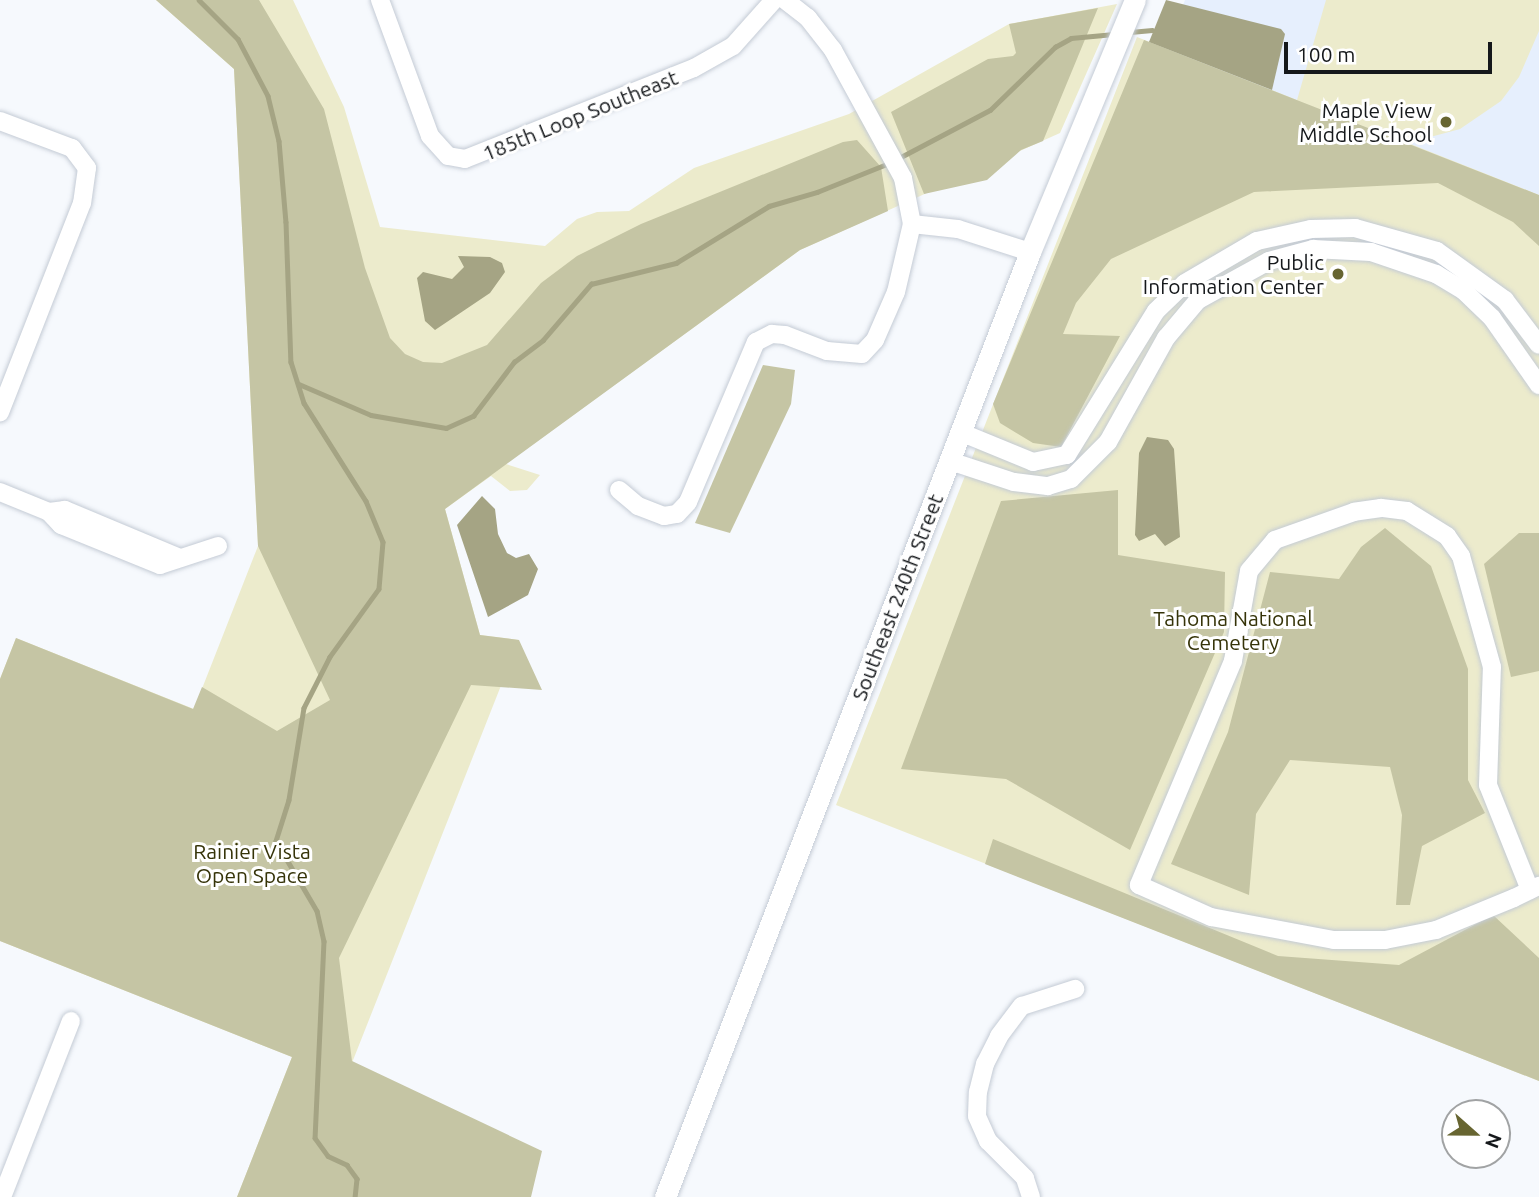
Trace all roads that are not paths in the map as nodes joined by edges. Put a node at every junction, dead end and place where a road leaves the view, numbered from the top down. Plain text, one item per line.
1 (380, 0) edge
2 (774, 0) edge
3 (785, 0) edge
4 (1135, 0) edge
5 (0, 121) edge
6 (912, 224) junction
7 (1030, 252) junction
8 (1539, 345) edge
9 (1113, 380) junction
10 (1539, 385) edge
11 (1135, 390) junction
12 (0, 412) edge
13 (960, 432) junction
14 (1009, 452) junction
15 (950, 461) junction
16 (998, 477) junction
17 (619, 490) dead end
18 (0, 492) edge
19 (218, 547) dead end
20 (1534, 888) edge
21 (1076, 989) dead end
22 (71, 1021) dead end
23 (2, 1197) edge
24 (665, 1197) edge
25 (1031, 1197) edge

1 - 2 street, 185th Loop Southeast
3 - 6 street
4 - 7 main road, Southeast 240th Street
5 - 12 street
6 - 7 street
6 - 17 street
7 - 13 main road, Southeast 240th Street
8 - 9 street
9 - 11 street
9 - 14 street
10 - 11 street
11 - 16 street
13 - 14 street
13 - 15 main road, Southeast 240th Street
14 - 16 street
15 - 16 street
15 - 24 main road, Southeast 240th Street
18 - 19 street
20 - 20 street
21 - 25 street
22 - 23 street

